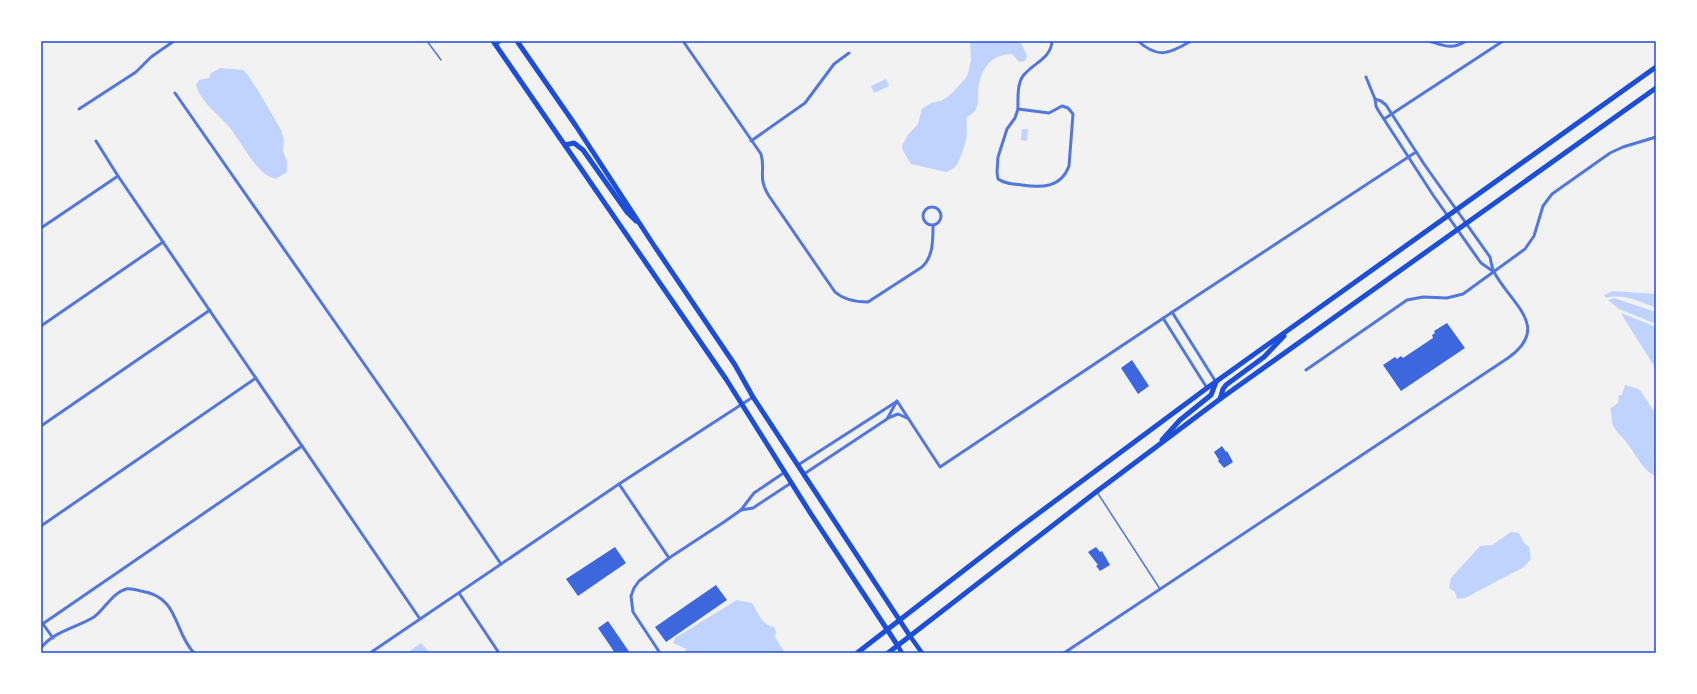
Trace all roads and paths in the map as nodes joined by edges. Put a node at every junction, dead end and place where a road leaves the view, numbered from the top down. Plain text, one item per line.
1 (174, 41) edge
2 (427, 41) edge
3 (502, 41) edge
4 (517, 41) edge
5 (683, 41) edge
6 (1052, 41) edge
7 (1138, 41) edge
8 (1191, 41) edge
9 (1429, 41) edge
10 (1466, 41) edge
11 (1503, 41) edge
12 (494, 43) edge
13 (849, 53) dead end
14 (441, 60) dead end
15 (1656, 67) edge
16 (1366, 77) dead end
17 (1656, 88) edge
18 (175, 93) dead end
19 (1375, 99) junction
20 (79, 109) dead end
21 (1018, 109) junction
22 (1392, 114) junction
23 (1384, 119) junction
24 (1656, 137) edge
25 (752, 140) junction
26 (96, 141) dead end
27 (565, 145) junction
28 (1416, 152) junction
29 (1408, 157) junction
30 (118, 176) junction
31 (1456, 210) junction
32 (1448, 216) junction
33 (640, 224) junction
34 (1466, 224) junction
35 (934, 226) junction
36 (41, 228) edge
37 (1457, 230) junction
38 (163, 242) junction
39 (1494, 272) junction
40 (210, 310) junction
41 (1172, 312) junction
42 (1163, 318) junction
43 (41, 326) edge
44 (1293, 327) junction
45 (1306, 370) dead end
46 (256, 378) junction
47 (1216, 382) junction
48 (1208, 388) junction
49 (752, 397) junction
50 (1220, 399) junction
51 (897, 402) junction
52 (742, 404) junction
53 (908, 418) junction
54 (887, 419) junction
55 (41, 426) edge
56 (302, 446) junction
57 (1154, 448) junction
58 (798, 465) junction
59 (785, 472) junction
60 (804, 474) junction
61 (792, 483) junction
62 (619, 484) junction
63 (1096, 492) junction
64 (741, 510) junction
65 (41, 526) edge
66 (669, 558) junction
67 (501, 564) junction
68 (1160, 589) junction
69 (459, 592) junction
70 (420, 619) junction
71 (899, 620) junction
72 (42, 624) edge
73 (887, 630) junction
74 (910, 636) junction
75 (53, 638) junction
76 (898, 646) junction
77 (41, 648) edge
78 (194, 653) edge
79 (370, 653) edge
80 (499, 653) edge
81 (660, 653) edge
82 (857, 653) edge
83 (888, 653) edge
84 (902, 653) edge
85 (922, 653) edge
86 (1064, 653) edge

1 - 20 street
2 - 14 lane
3 - 12 street
4 - 33 main road
5 - 25 street
6 - 21 street
7 - 8 street
9 - 10 street
11 - 22 street
12 - 27 main road
13 - 25 street
15 - 31 main road
16 - 19 street
17 - 34 main road
18 - 67 street
19 - 22 street
19 - 23 street
21 - 21 street
22 - 23 street
22 - 28 street
23 - 29 street
24 - 39 street
25 - 35 street
26 - 30 street
27 - 33 main road
27 - 52 main road
28 - 29 street
28 - 31 street
29 - 32 street
29 - 41 street
30 - 36 street
30 - 38 street
31 - 32 main road
31 - 34 street
32 - 37 street
32 - 44 main road
33 - 49 main road
34 - 37 main road
34 - 39 street
35 - 35 street
37 - 39 street
37 - 50 main road
38 - 40 street
38 - 43 street
39 - 45 street
39 - 68 street
40 - 46 street
40 - 55 street
41 - 42 street
41 - 47 street
42 - 48 street
42 - 53 street
44 - 47 main road
44 - 50 main road
46 - 56 street
46 - 65 street
47 - 48 main road
47 - 57 main road
48 - 71 main road
49 - 52 street
49 - 58 main road
50 - 57 main road
51 - 53 street
51 - 54 street
51 - 58 street
52 - 59 main road
52 - 62 street
53 - 54 street
54 - 60 street
56 - 70 street
56 - 72 street
57 - 63 main road
58 - 60 main road
59 - 61 main road
59 - 64 street
60 - 71 main road
61 - 64 street
61 - 73 main road
62 - 66 street
62 - 67 street
63 - 68 lane
63 - 74 main road
64 - 66 street
66 - 81 street
67 - 69 street
68 - 86 street
69 - 70 street
69 - 80 street
70 - 79 street
71 - 73 main road
71 - 74 main road
72 - 75 street
73 - 76 main road
73 - 82 main road
74 - 76 main road
74 - 85 main road
75 - 77 street
75 - 78 street
76 - 83 main road
76 - 84 main road

